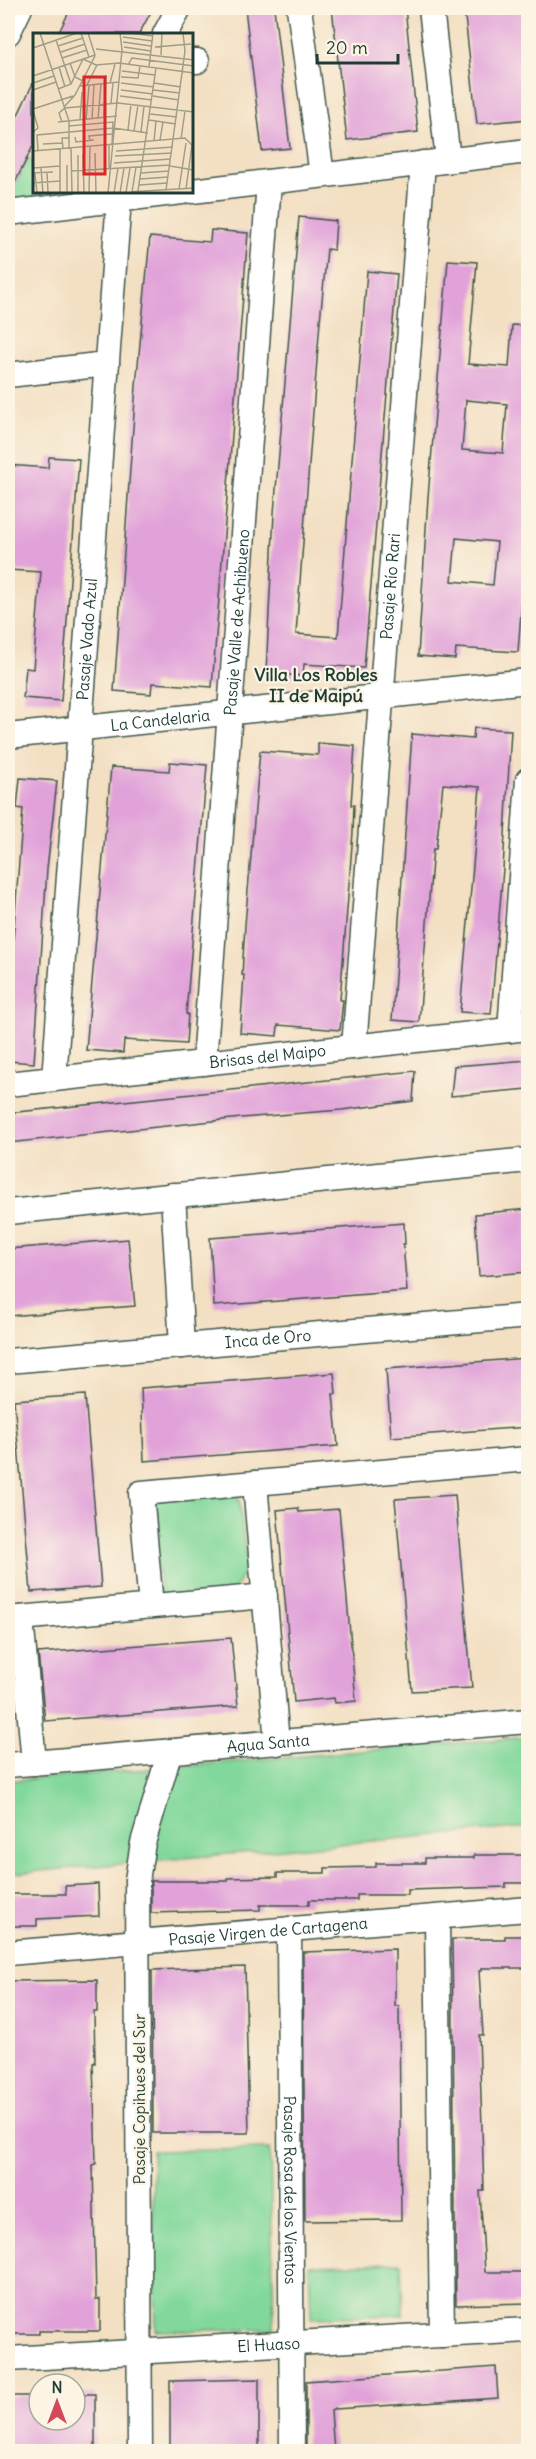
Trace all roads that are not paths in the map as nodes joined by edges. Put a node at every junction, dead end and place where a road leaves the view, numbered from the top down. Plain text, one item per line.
1 (20, 8) edge
2 (179, 8) edge
3 (299, 8) edge
4 (431, 8) edge
5 (8, 33) edge
6 (166, 33) edge
7 (528, 151) edge
8 (448, 160) junction
9 (423, 163) junction
10 (322, 175) junction
11 (269, 182) junction
12 (194, 191) edge
13 (164, 194) edge
14 (81, 198) edge
15 (119, 199) junction
16 (8, 213) edge
17 (107, 364) junction
18 (8, 375) edge
19 (528, 681) edge
20 (381, 696) junction
21 (230, 713) junction
22 (80, 729) junction
23 (8, 736) edge
24 (528, 780) edge
25 (519, 1029) edge
26 (354, 1047) junction
27 (204, 1063) junction
28 (54, 1079) junction
29 (8, 1084) edge
30 (528, 1160) edge
31 (173, 1196) junction
32 (8, 1212) edge
33 (528, 1316) edge
34 (182, 1346) junction
35 (8, 1361) edge
36 (528, 1459) edge
37 (255, 1483) junction
38 (265, 1596) junction
39 (151, 1606) junction
40 (14, 1618) edge
41 (528, 1721) edge
42 (278, 1743) junction
43 (170, 1751) junction
44 (34, 1763) junction
45 (8, 1765) edge
46 (528, 1909) edge
47 (437, 1918) junction
48 (289, 1929) junction
49 (138, 1941) junction
50 (8, 1953) edge
51 (528, 2330) edge
52 (442, 2335) junction
53 (291, 2343) junction
54 (139, 2352) junction
55 (8, 2359) edge
56 (140, 2451) edge
57 (292, 2451) edge

1 - 5 street
2 - 6 street
3 - 10 street
4 - 8 street
7 - 8 street
8 - 9 street
9 - 10 street
9 - 20 street, Pasaje Río Rari
10 - 11 street
11 - 12 street
11 - 21 street, Pasaje Valle de Achibueno
13 - 15 street
14 - 15 street
14 - 16 street
15 - 17 street, Pasaje Vado Azul
17 - 18 street
17 - 22 street, Pasaje Vado Azul
19 - 20 street, La Candelaria
20 - 21 street, La Candelaria
20 - 26 street, Pasaje Río Rari
21 - 22 street, La Candelaria
21 - 27 street, Pasaje Valle de Achibueno
22 - 23 street, La Candelaria
22 - 28 street, Pasaje Vado Azul
24 - 25 street
25 - 26 street, Brisas del Maipo
26 - 27 street, Brisas del Maipo
27 - 28 street, Brisas del Maipo
28 - 29 street, Brisas del Maipo
30 - 31 street
31 - 32 street
31 - 34 street
33 - 34 street, Inca de Oro
34 - 35 street, Inca de Oro
36 - 37 street
37 - 38 street
37 - 39 street
38 - 39 street
38 - 42 street
39 - 40 street
40 - 44 street
41 - 42 street, Agua Santa
42 - 43 street, Agua Santa
43 - 44 street, Agua Santa
43 - 49 street, Pasaje Copihues del Sur
44 - 45 street, Agua Santa
46 - 47 street, Pasaje Virgen de Cartagena
47 - 48 street, Pasaje Virgen de Cartagena
47 - 52 street
48 - 49 street, Pasaje Virgen de Cartagena
48 - 53 street, Pasaje Rosa de los Vientos
49 - 50 street, Pasaje Virgen de Cartagena
49 - 54 street, Pasaje Copihues del Sur
51 - 52 street, El Huaso
52 - 53 street, El Huaso
53 - 54 street, El Huaso
53 - 57 street, Pasaje Rosa de los Vientos
54 - 55 street, El Huaso
54 - 56 street, Pasaje Copihues del Sur

